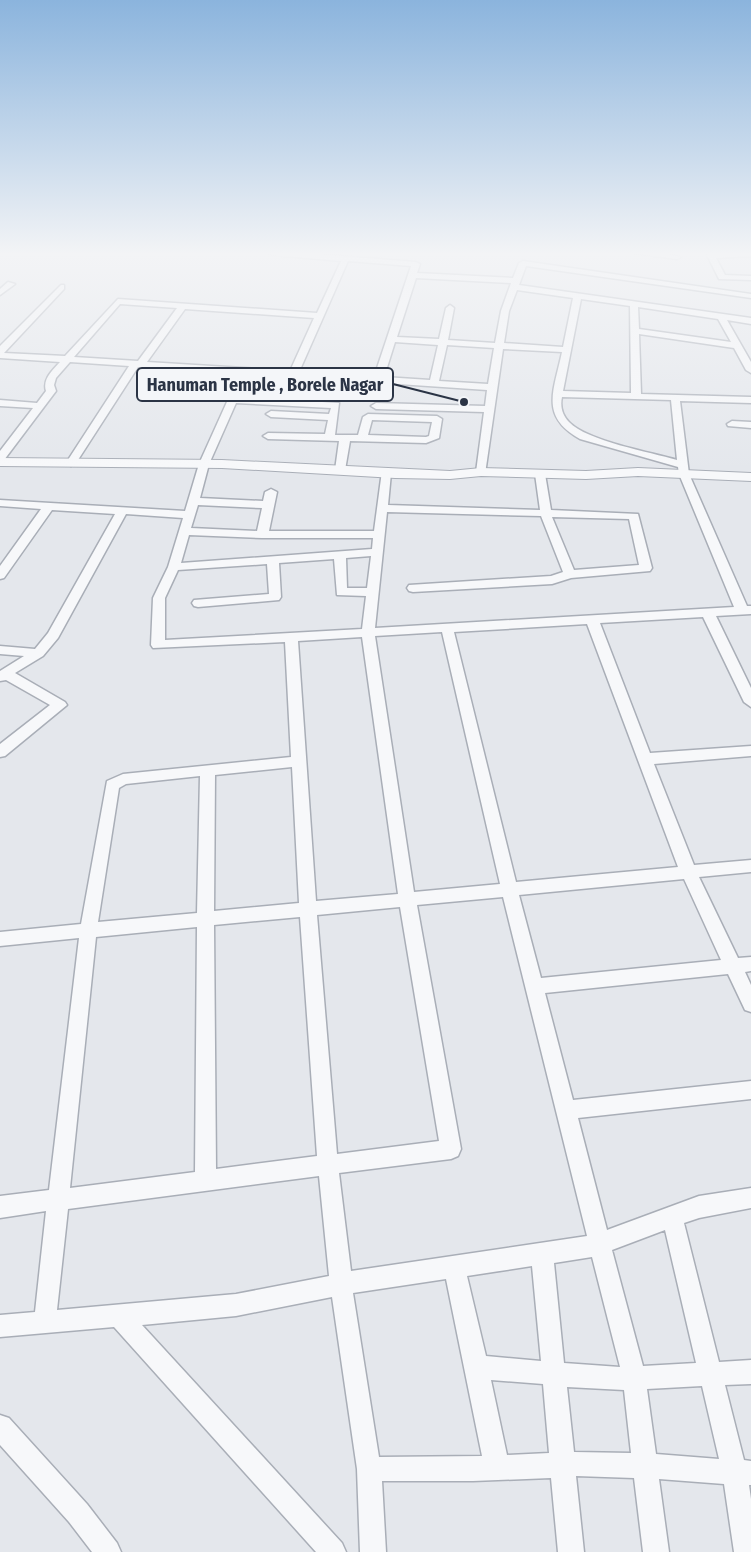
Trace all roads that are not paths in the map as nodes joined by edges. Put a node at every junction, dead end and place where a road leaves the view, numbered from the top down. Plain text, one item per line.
1 (24, 325) edge
2 (96, 325) edge
3 (168, 325) edge
4 (315, 325) edge
5 (395, 325) edge
6 (446, 325) edge
7 (503, 325) edge
8 (573, 325) edge
9 (634, 325) edge
10 (726, 325) edge
11 (634, 330) junction
12 (390, 339) junction
13 (443, 342) junction
14 (499, 345) junction
15 (738, 346) junction
16 (568, 350) junction
17 (0, 351) edge
18 (0, 355) edge
19 (66, 360) junction
20 (138, 365) junction
21 (750, 366) edge
22 (246, 371) junction
23 (294, 374) junction
24 (378, 380) junction
25 (434, 384) junction
26 (492, 387) junction
27 (560, 394) junction
28 (636, 395) junction
29 (675, 396) junction
30 (233, 400) junction
31 (751, 400) edge
32 (0, 403) edge
33 (39, 406) junction
34 (376, 406) dead end
35 (489, 409) junction
36 (271, 414) dead end
37 (333, 417) junction
38 (732, 424) dead end
39 (751, 425) edge
40 (268, 436) dead end
41 (329, 438) junction
42 (345, 438) junction
43 (362, 438) junction
44 (0, 458) edge
45 (0, 462) edge
46 (71, 462) junction
47 (204, 464) junction
48 (683, 469) junction
49 (340, 470) junction
50 (481, 472) junction
51 (386, 473) junction
52 (540, 474) junction
53 (751, 478) edge
54 (271, 492) dead end
55 (193, 501) junction
56 (0, 503) edge
57 (268, 505) junction
58 (49, 506) junction
59 (382, 508) junction
60 (122, 511) junction
61 (189, 515) junction
62 (546, 515) junction
63 (184, 531) junction
64 (262, 535) junction
65 (379, 535) junction
66 (377, 552) junction
67 (340, 556) junction
68 (6, 559) edge
69 (273, 560) junction
70 (174, 567) junction
71 (570, 574) junction
72 (0, 575) edge
73 (414, 588) dead end
74 (373, 592) junction
75 (198, 603) dead end
76 (746, 610) edge
77 (708, 613) junction
78 (592, 620) junction
79 (447, 628) junction
80 (368, 633) junction
81 (291, 637) junction
82 (0, 650) edge
83 (38, 652) junction
84 (3, 675) edge
85 (751, 702) edge
86 (751, 751) edge
87 (0, 752) edge
88 (645, 759) junction
89 (299, 762) junction
90 (208, 771) junction
91 (751, 866) edge
92 (688, 871) junction
93 (509, 889) junction
94 (407, 900) junction
95 (308, 910) junction
96 (208, 920) junction
97 (88, 931) junction
98 (1, 944) edge
99 (751, 964) edge
100 (733, 966) junction
101 (533, 986) junction
102 (751, 1004) edge
103 (751, 1090) edge
104 (565, 1110) junction
105 (328, 1165) junction
106 (206, 1180) junction
107 (59, 1200) junction
108 (750, 1200) edge
109 (0, 1207) edge
110 (672, 1217) junction
111 (599, 1244) junction
112 (542, 1253) junction
113 (454, 1266) junction
114 (341, 1284) junction
115 (118, 1315) junction
116 (45, 1320) junction
117 (0, 1326) edge
118 (477, 1367) junction
119 (751, 1372) edge
120 (554, 1373) junction
121 (710, 1374) junction
122 (634, 1378) junction
123 (0, 1427) edge
124 (564, 1465) junction
125 (647, 1466) junction
126 (496, 1468) junction
127 (369, 1469) junction
128 (742, 1472) edge
129 (108, 1552) edge
130 (332, 1552) edge
131 (373, 1552) edge
132 (571, 1552) edge
133 (656, 1552) edge
134 (747, 1552) edge

1 - 17 street
2 - 19 street
3 - 20 street
4 - 23 street
5 - 12 street
6 - 13 street
7 - 14 street
8 - 16 street
9 - 11 street
10 - 15 street
11 - 15 street
11 - 28 street
12 - 13 street
12 - 24 street
13 - 14 street
13 - 25 street
14 - 16 street
14 - 26 street
15 - 21 street
16 - 27 street
18 - 19 street
19 - 20 street
19 - 33 street
20 - 22 street
20 - 46 street
22 - 23 street
22 - 30 street
23 - 24 street
24 - 25 street
25 - 26 street
26 - 35 street
27 - 28 street
27 - 48 street
28 - 29 street
29 - 31 street
29 - 48 street
30 - 37 street
30 - 47 street
32 - 33 street
33 - 44 street
34 - 35 street
35 - 50 street
36 - 37 street
37 - 41 street
38 - 39 street
40 - 41 street
41 - 42 street
42 - 43 street
42 - 49 street
43 - 43 street
45 - 46 street
46 - 47 street
47 - 49 street
47 - 55 street
48 - 52 street
48 - 53 street
48 - 76 street
49 - 51 street
50 - 51 street
50 - 52 street
51 - 59 street
52 - 62 street
54 - 57 street
55 - 57 street
55 - 61 street
56 - 58 street
57 - 64 street
58 - 60 street
58 - 68 street
59 - 62 street
59 - 65 street
60 - 61 street
60 - 83 street
61 - 63 street
62 - 71 street
62 - 71 street
63 - 64 street
63 - 70 street
64 - 65 street
65 - 66 street
66 - 67 street
66 - 74 street
67 - 69 street
67 - 74 street
68 - 72 street
69 - 70 street
69 - 75 street
70 - 81 street
71 - 73 street
74 - 80 street
76 - 77 street
77 - 78 street
77 - 85 street
78 - 79 street
78 - 88 street
79 - 80 street
79 - 93 street
80 - 81 street
80 - 94 street
81 - 89 street
82 - 83 street
83 - 84 street
84 - 87 street
86 - 88 street
88 - 92 street
89 - 90 street
89 - 95 street
90 - 96 street
90 - 97 street
91 - 92 street
92 - 93 street
92 - 100 street
93 - 94 street
93 - 101 street
94 - 95 street
94 - 105 street
95 - 96 street
95 - 105 street
96 - 97 street
96 - 106 street
97 - 98 street
97 - 107 street
99 - 100 street
100 - 101 street
100 - 102 street
101 - 104 street
103 - 104 street
104 - 111 street
105 - 106 street
105 - 114 street
106 - 107 street
107 - 109 street
107 - 116 street
108 - 110 street
110 - 111 street
110 - 121 street
111 - 112 street
111 - 122 street
112 - 113 street
112 - 120 street
113 - 114 street
113 - 118 street
114 - 115 street
114 - 127 street
115 - 116 street
115 - 130 street
116 - 117 street
118 - 120 street
118 - 126 street
119 - 121 street
120 - 122 street
120 - 124 street
121 - 122 street
121 - 128 street
122 - 125 street
123 - 129 street
124 - 125 street
124 - 126 street
124 - 132 street
125 - 128 street
125 - 133 street
126 - 127 street
127 - 131 street
128 - 134 street

